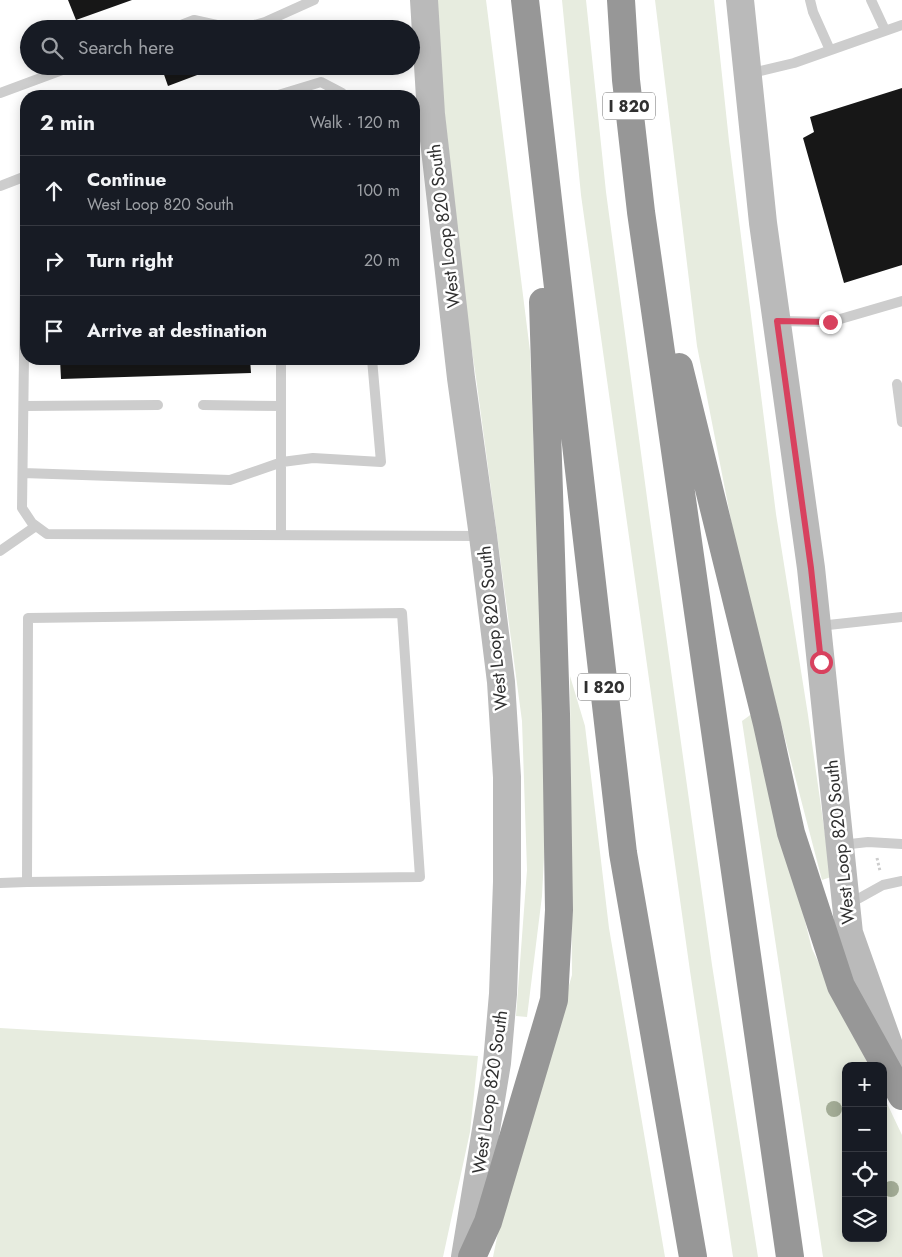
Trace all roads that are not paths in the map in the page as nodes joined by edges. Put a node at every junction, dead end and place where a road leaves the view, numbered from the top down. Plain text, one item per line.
1 (314, 0) edge
2 (424, 0) edge
3 (525, 0) edge
4 (621, 0) edge
5 (740, 0) edge
6 (810, 0) edge
7 (871, 0) edge
8 (269, 20) edge
9 (902, 26) edge
10 (885, 30) junction
11 (830, 50) junction
12 (748, 74) junction
13 (49, 75) edge
14 (296, 90) edge
15 (336, 90) edge
16 (0, 93) edge
17 (538, 113) junction
18 (20, 178) edge
19 (0, 186) edge
20 (641, 212) junction
21 (902, 301) edge
22 (777, 321) junction
23 (24, 365) edge
24 (281, 365) edge
25 (373, 365) edge
26 (896, 384) dead end
27 (158, 405) dead end
28 (203, 405) dead end
29 (24, 406) junction
30 (281, 406) junction
31 (902, 422) edge
32 (282, 462) junction
33 (23, 473) junction
34 (36, 526) junction
35 (282, 535) junction
36 (483, 536) junction
37 (0, 551) edge
38 (902, 617) edge
39 (818, 626) junction
40 (902, 844) edge
41 (840, 845) junction
42 (902, 881) edge
43 (27, 882) junction
44 (0, 883) edge
45 (846, 905) junction
46 (902, 1080) edge
47 (902, 1096) edge
48 (465, 1257) edge
49 (472, 1257) edge
50 (693, 1257) edge
51 (790, 1257) edge

1 - 8 lane
2 - 36 main road, West Loop 820 South
3 - 17 highway, I 820
4 - 20 highway, I 820
5 - 12 main road, West Loop 820 South
6 - 11 lane
7 - 10 lane
9 - 10 lane
10 - 11 lane
11 - 12 lane
12 - 22 main road, West Loop 820 South
13 - 16 lane
14 - 15 lane
17 - 49 highway
17 - 50 highway, I 820
18 - 19 lane
20 - 47 highway
20 - 51 highway, I 820
21 - 22 lane
22 - 39 main road, West Loop 820 South
23 - 29 lane
24 - 30 lane
25 - 32 lane
26 - 31 lane
27 - 29 lane
28 - 30 lane
29 - 33 lane
30 - 32 lane
32 - 33 lane
32 - 35 lane
33 - 34 lane
34 - 35 lane
34 - 37 lane
35 - 36 lane
36 - 48 main road, West Loop 820 South
38 - 39 lane
39 - 41 main road, West Loop 820 South
40 - 41 lane
41 - 45 main road, West Loop 820 South
42 - 45 lane
43 - 43 lane
43 - 44 lane
45 - 46 main road, West Loop 820 South

